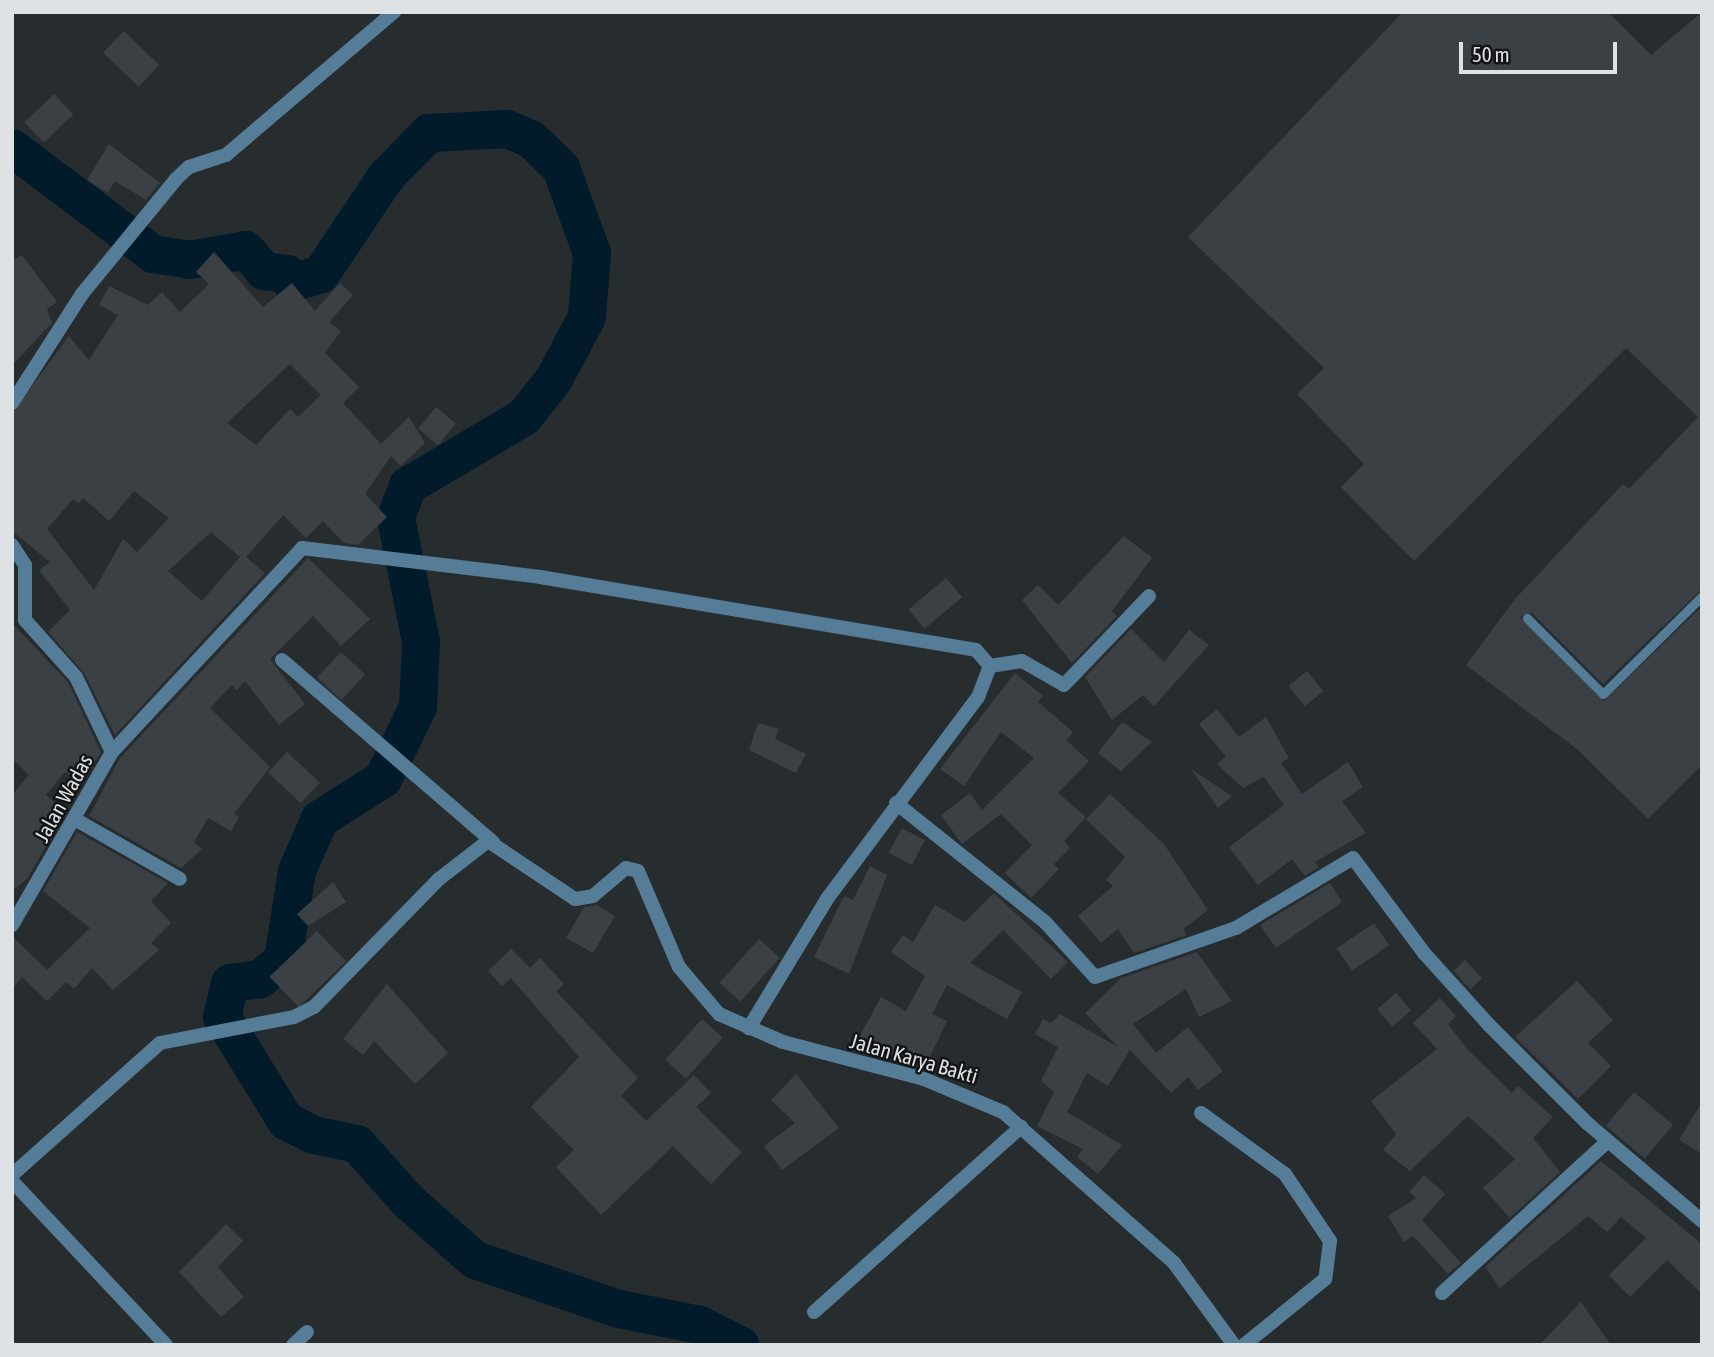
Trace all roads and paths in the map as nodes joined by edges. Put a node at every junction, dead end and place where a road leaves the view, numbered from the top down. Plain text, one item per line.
1 (394, 12) edge
2 (12, 403) edge
3 (12, 545) edge
4 (1149, 596) dead end
5 (1702, 596) edge
6 (1527, 618) dead end
7 (282, 660) dead end
8 (990, 666) junction
9 (112, 752) junction
10 (896, 803) junction
11 (78, 821) junction
12 (494, 843) junction
13 (180, 879) dead end
14 (12, 925) edge
15 (748, 1028) junction
16 (1201, 1113) dead end
17 (1021, 1128) junction
18 (1608, 1141) junction
19 (12, 1175) edge
20 (12, 1181) edge
21 (1702, 1221) edge
22 (1442, 1293) dead end
23 (814, 1312) dead end
24 (307, 1332) dead end
25 (166, 1345) edge
26 (293, 1345) edge
27 (1234, 1345) edge
28 (1244, 1345) edge

1 - 2 street
3 - 9 street, Jalan Wadas
4 - 8 street
5 - 6 lane
7 - 12 street
8 - 9 street
8 - 10 street
9 - 11 street, Jalan Wadas
10 - 15 street
10 - 18 street
11 - 13 street
11 - 14 street, Jalan Wadas
12 - 15 street, Jalan Karya Bakti
12 - 19 street
15 - 17 street, Jalan Karya Bakti
16 - 28 street
17 - 23 street
17 - 27 street, Jalan Karya Bakti
18 - 21 street
18 - 22 street
20 - 25 street
24 - 26 street

